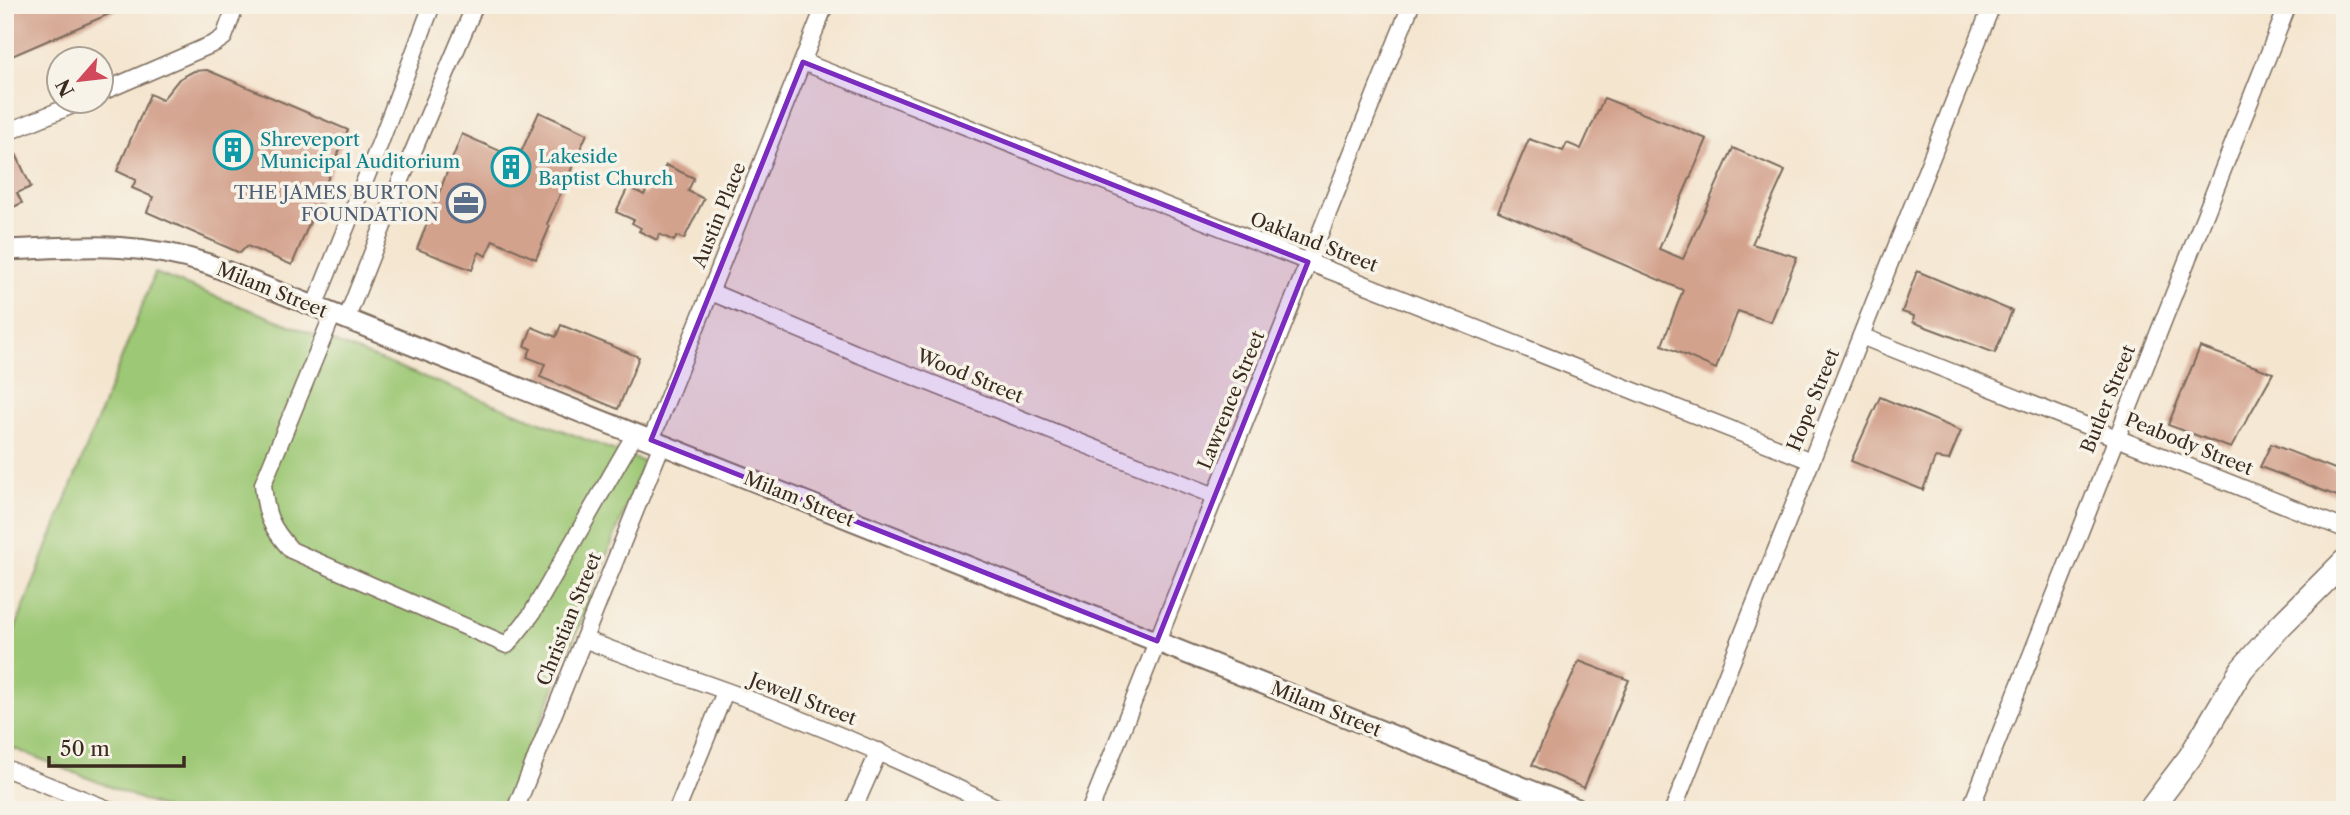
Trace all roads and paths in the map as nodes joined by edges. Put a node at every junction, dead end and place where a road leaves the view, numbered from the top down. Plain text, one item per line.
1 (236, 5) edge
2 (432, 5) edge
3 (475, 5) edge
4 (825, 5) edge
5 (1411, 5) edge
6 (1992, 5) edge
7 (2288, 5) edge
8 (803, 62) junction
9 (116, 86) edge
10 (46, 116) edge
11 (5, 133) edge
12 (5, 250) edge
13 (1308, 262) junction
14 (711, 292) junction
15 (314, 307) junction
16 (339, 317) junction
17 (1861, 336) junction
18 (2116, 437) junction
19 (649, 440) junction
20 (1811, 461) junction
21 (1215, 496) junction
22 (2345, 529) edge
23 (2345, 561) edge
24 (584, 639) junction
25 (1157, 641) junction
26 (724, 692) junction
27 (879, 751) junction
28 (5, 768) edge
29 (110, 810) edge
30 (514, 810) edge
31 (677, 810) edge
32 (853, 810) edge
33 (1002, 810) edge
34 (1090, 810) edge
35 (1580, 810) edge
36 (1673, 810) edge
37 (1970, 810) edge
38 (2150, 810) edge

1 - 9 street
2 - 15 street
3 - 16 street
4 - 8 street, Austin Place
5 - 13 street, Lawrence Street
6 - 17 street, Hope Street
7 - 18 street, Butler Street
8 - 13 street, Oakland Street
8 - 14 street, Austin Place
10 - 11 street
12 - 15 street, Milam Street
13 - 20 street, Oakland Street
13 - 21 street, Lawrence Street
14 - 19 street, Austin Place
14 - 21 street, Wood Street
15 - 16 street, Milam Street
16 - 19 street, Milam Street
16 - 19 street
17 - 18 street, Peabody Street
17 - 20 street, Hope Street
18 - 22 street, Peabody Street
18 - 37 street, Butler Street
19 - 24 street, Christian Street
19 - 25 street, Milam Street
20 - 36 street, Hope Street
21 - 25 street, Lawrence Street
23 - 38 main road
24 - 26 street, Jewell Street
24 - 30 street, Christian Street
25 - 34 street, Lawrence Street
25 - 35 street, Milam Street
26 - 27 street, Jewell Street
26 - 31 street
27 - 32 street
27 - 33 street, Jewell Street
28 - 29 street

